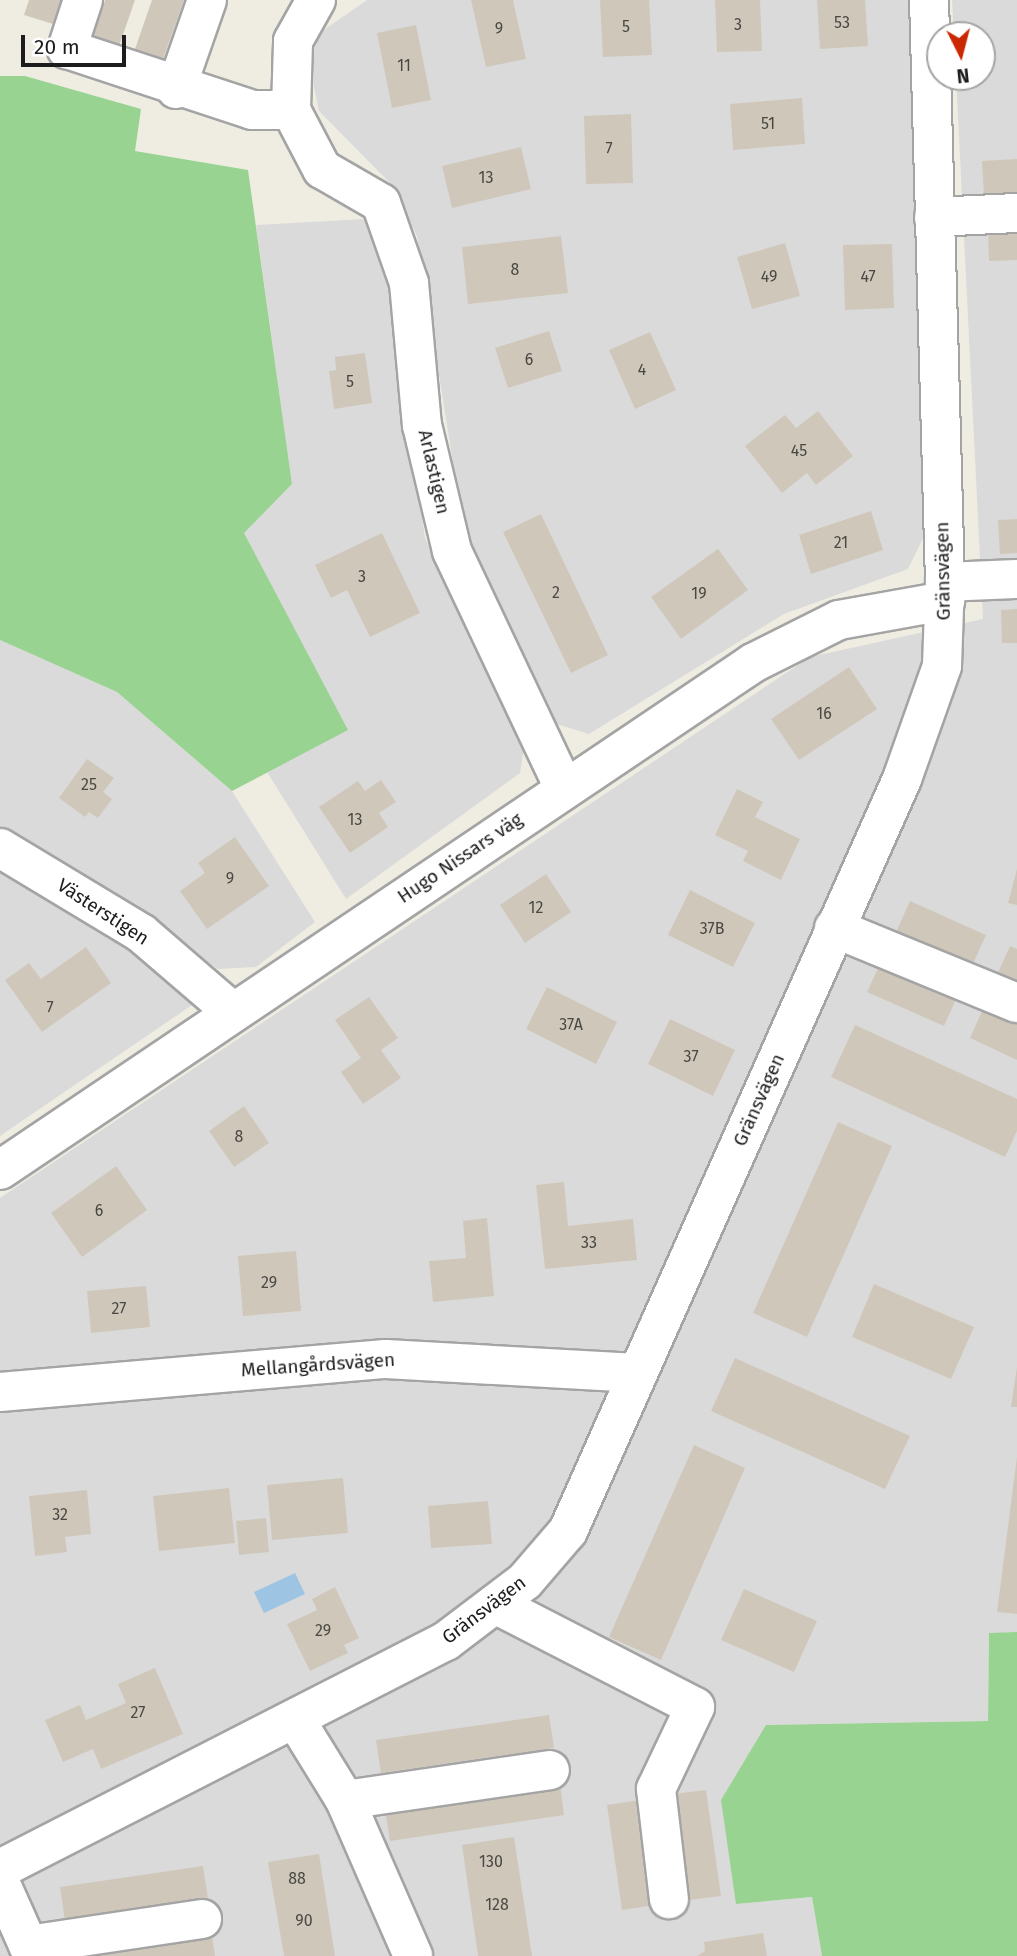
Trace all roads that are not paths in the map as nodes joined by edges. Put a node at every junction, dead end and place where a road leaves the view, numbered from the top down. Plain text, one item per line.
1 (83, 0) edge
2 (207, 0) edge
3 (316, 0) edge
4 (929, 0) edge
5 (176, 89) junction
6 (291, 110) junction
7 (1017, 213) edge
8 (934, 217) junction
9 (1017, 579) edge
10 (945, 592) junction
11 (564, 788) junction
12 (0, 848) edge
13 (834, 928) junction
14 (1017, 1003) edge
15 (233, 1012) junction
16 (0, 1171) edge
17 (637, 1373) junction
18 (0, 1392) edge
19 (495, 1604) junction
20 (295, 1719) junction
21 (550, 1770) dead end
22 (345, 1800) junction
23 (0, 1869) edge
24 (0, 1882) edge
25 (668, 1899) dead end
26 (202, 1919) dead end
27 (30, 1950) edge
28 (413, 1956) edge

1 - 5 street
2 - 5 street
3 - 6 street
4 - 8 street, Gränsvägen
5 - 6 street
6 - 11 street, Arlastigen
7 - 8 street
8 - 10 street, Gränsvägen
9 - 10 street, Hugo Nissars väg
10 - 11 street, Hugo Nissars väg
10 - 13 street, Gränsvägen
11 - 15 street, Hugo Nissars väg
12 - 15 street, Västerstigen
13 - 14 street
13 - 17 street, Gränsvägen
15 - 16 street, Hugo Nissars väg
17 - 18 street, Mellangårdsvägen
17 - 19 street, Gränsvägen
19 - 20 street, Gränsvägen
19 - 25 street
20 - 22 street
20 - 23 street, Gränsvägen
21 - 22 street
22 - 28 street
24 - 27 street
26 - 27 street

